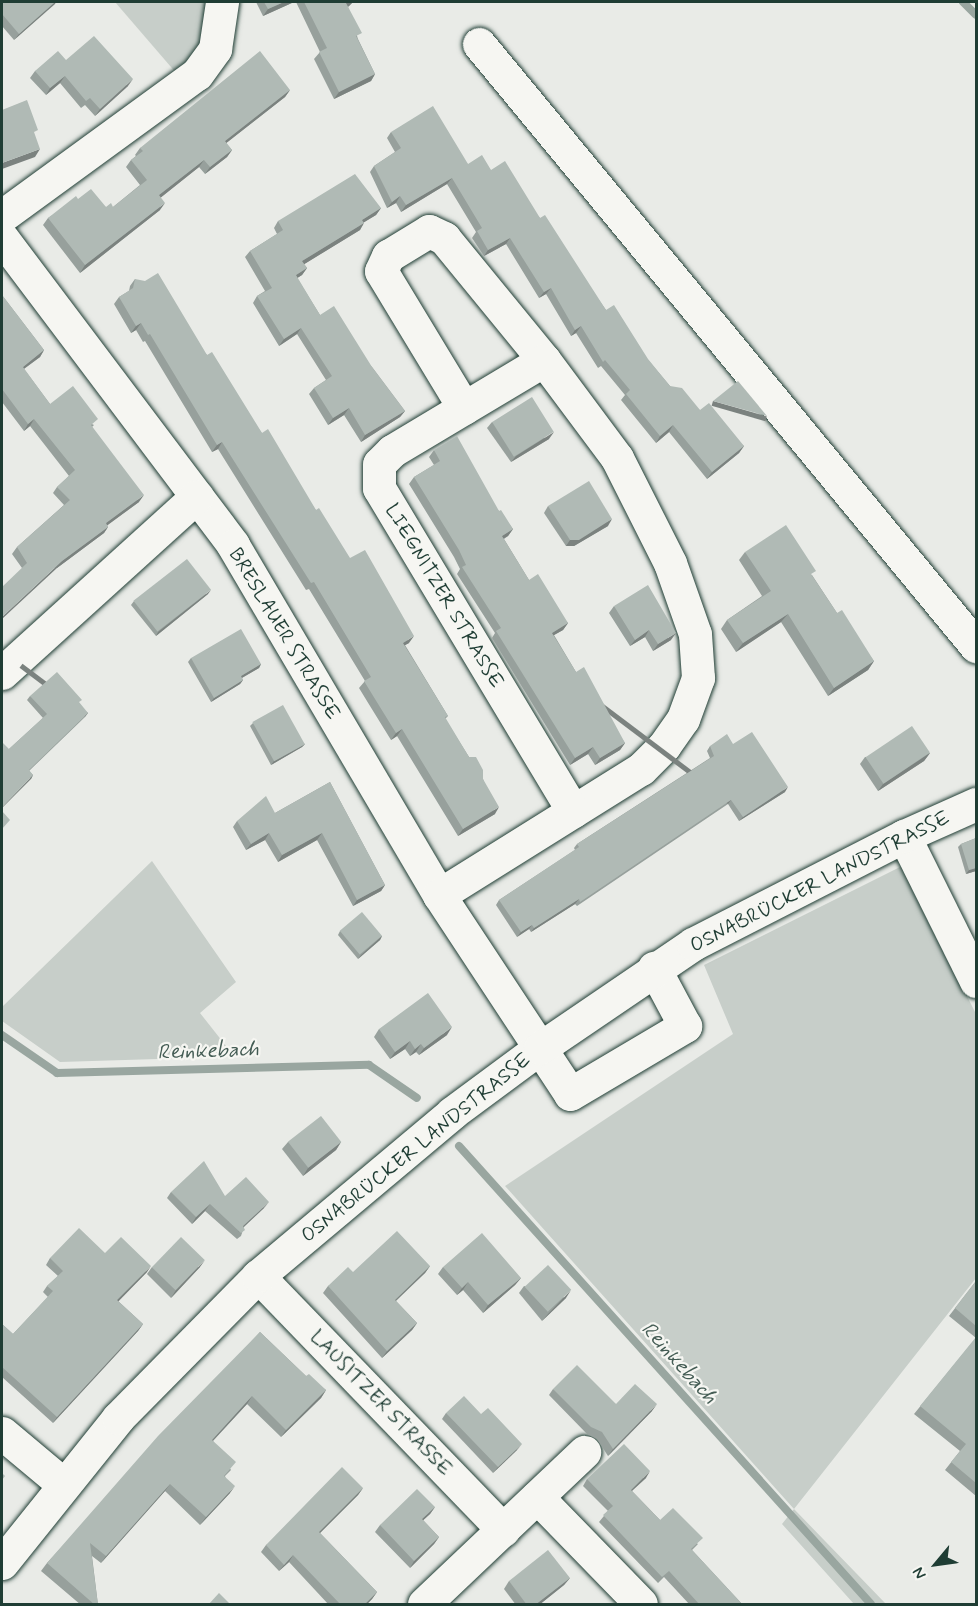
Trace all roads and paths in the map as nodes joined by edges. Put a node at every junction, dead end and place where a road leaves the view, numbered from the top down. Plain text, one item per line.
1 (222, 2) edge
2 (479, 44) dead end
3 (2, 216) edge
4 (2, 238) edge
5 (544, 360) junction
6 (464, 408) junction
7 (197, 496) junction
8 (976, 646) edge
9 (2, 673) edge
10 (976, 804) edge
11 (573, 811) junction
12 (904, 836) junction
13 (439, 895) junction
14 (654, 968) junction
15 (976, 981) edge
16 (540, 1048) junction
17 (258, 1276) junction
18 (2, 1433) edge
19 (584, 1452) dead end
20 (63, 1484) junction
21 (537, 1497) junction
22 (503, 1530) junction
23 (2, 1563) edge
24 (424, 1605) edge
25 (641, 1605) edge

1 - 3 street
2 - 8 street
4 - 7 street, BRESLAUER STRASSE
5 - 6 street, LIEGNITZER STRASSE
5 - 6 street
5 - 11 street
6 - 11 street, LIEGNITZER STRASSE
7 - 9 street
7 - 13 street, BRESLAUER STRASSE
10 - 12 street, OSNABRÜCKER LANDSTRASSE
11 - 13 street
12 - 14 street, OSNABRÜCKER LANDSTRASSE
12 - 15 street
13 - 16 street, BRESLAUER STRASSE
14 - 16 street, OSNABRÜCKER LANDSTRASSE
14 - 16 street, BRESLAUER STRASSE
16 - 17 street, OSNABRÜCKER LANDSTRASSE
17 - 20 street, OSNABRÜCKER LANDSTRASSE
17 - 22 street, LAUSITZER STRASSE
18 - 20 street
19 - 21 street
20 - 23 street, OSNABRÜCKER LANDSTRASSE
21 - 22 street
21 - 25 street
22 - 24 street

